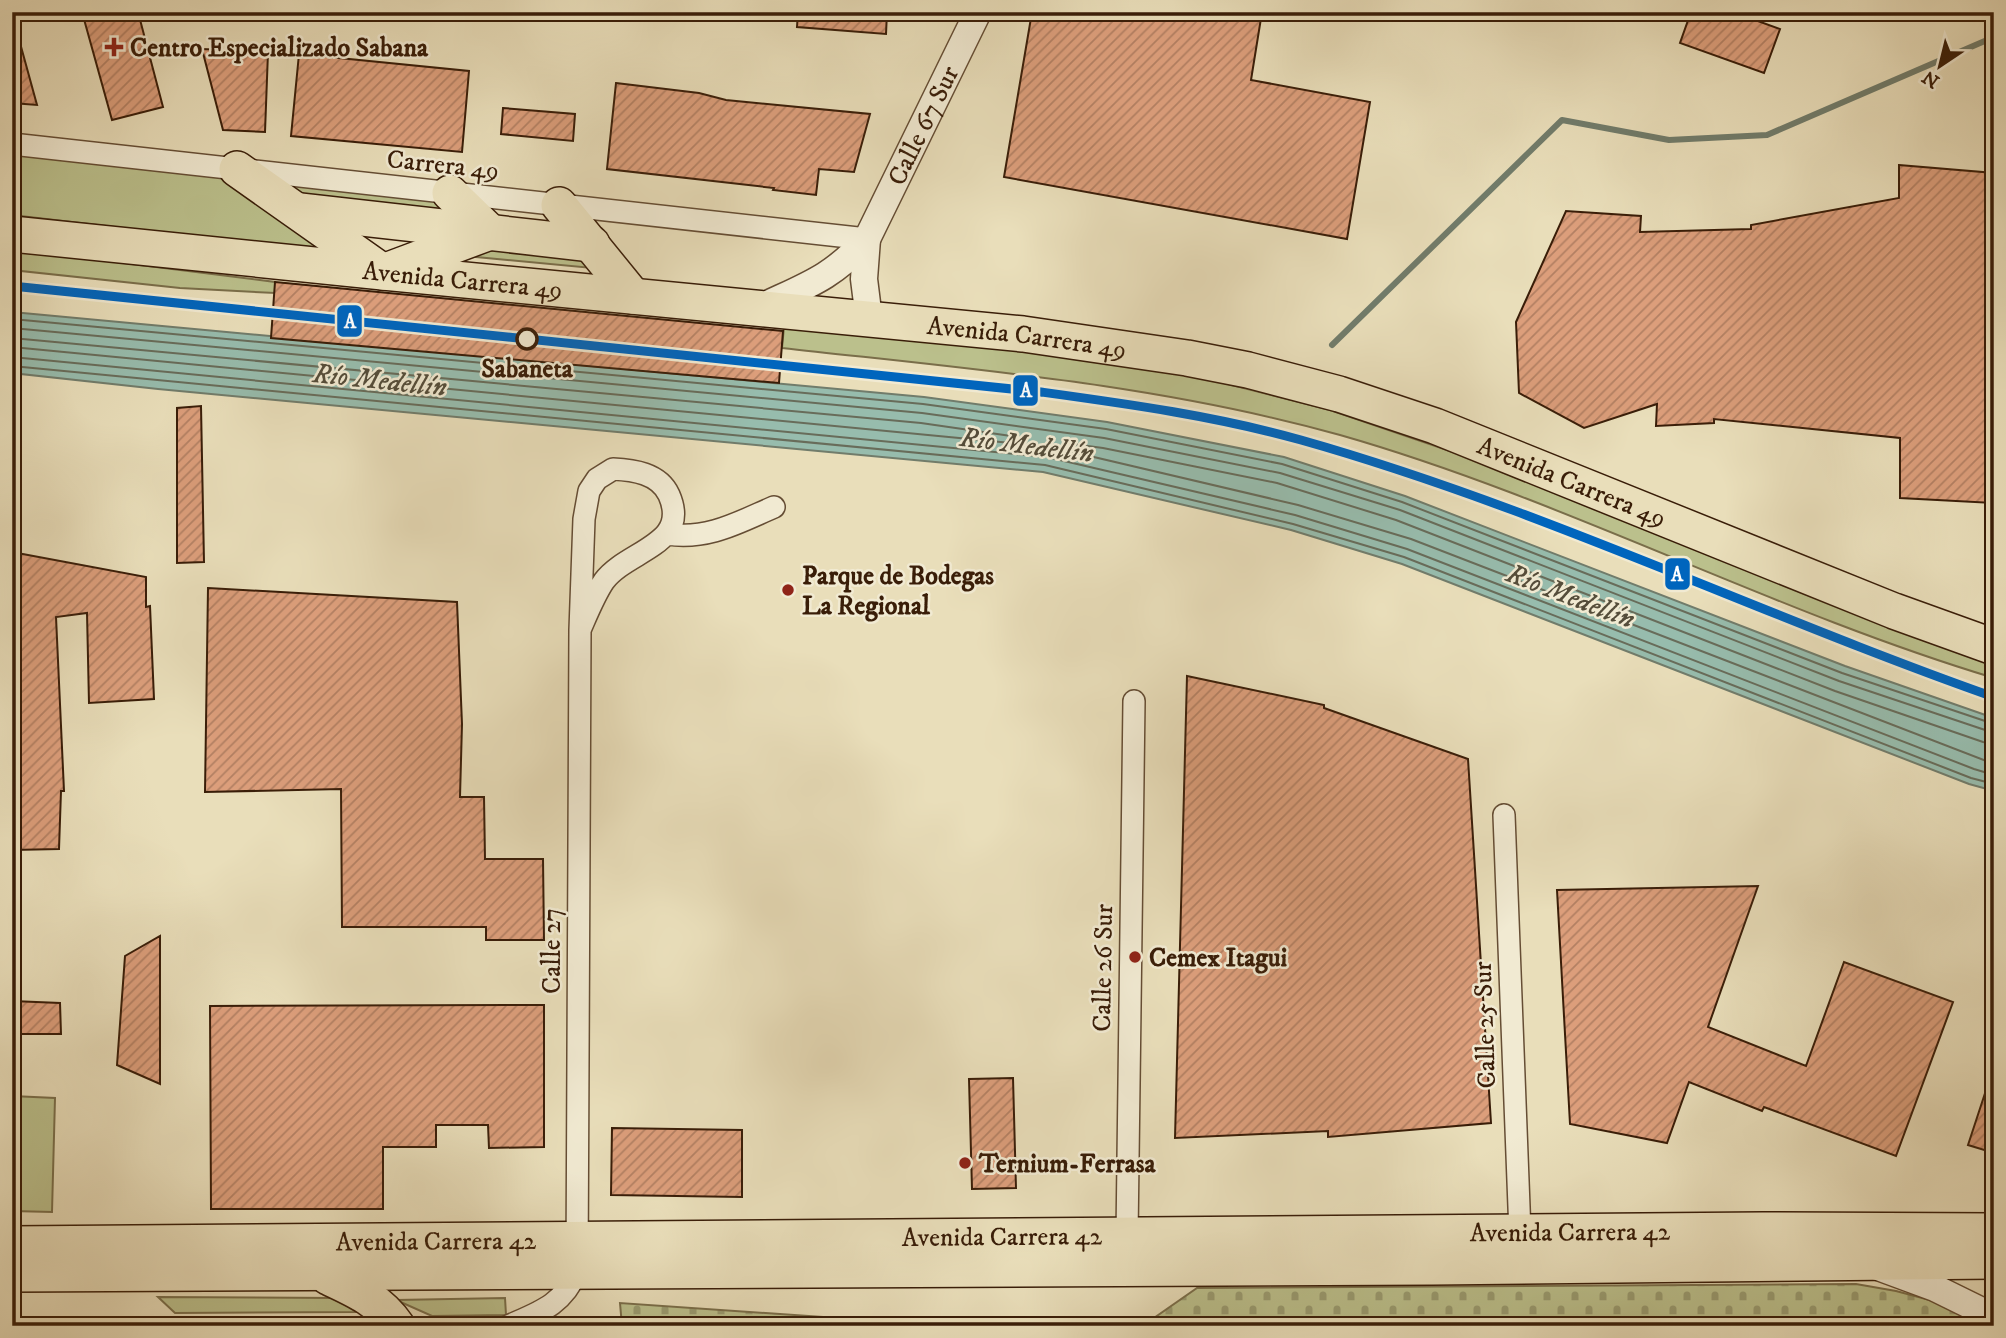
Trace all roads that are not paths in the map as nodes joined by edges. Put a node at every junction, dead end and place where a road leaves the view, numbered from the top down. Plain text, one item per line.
1 (978, 12) edge
2 (12, 144) edge
3 (237, 169) junction
4 (450, 193) junction
5 (559, 205) junction
6 (296, 211) junction
7 (490, 232) junction
8 (12, 234) edge
9 (867, 239) junction
10 (592, 244) junction
11 (383, 272) junction
12 (633, 296) junction
13 (758, 308) junction
14 (869, 319) junction
15 (774, 508) dead end
16 (667, 534) junction
17 (580, 630) junction
18 (1994, 647) edge
19 (1134, 701) dead end
20 (1504, 815) dead end
21 (1994, 1231) edge
22 (1520, 1233) junction
23 (1328, 1234) junction
24 (1127, 1236) junction
25 (12, 1244) edge
26 (577, 1255) junction
27 (1994, 1261) edge
28 (1867, 1262) junction
29 (1432, 1267) junction
30 (318, 1273) junction
31 (12, 1274) edge
32 (1994, 1317) edge
33 (397, 1326) edge
34 (508, 1326) edge

1 - 9 street, Calle 67 Sur
2 - 3 street, Carrera 49
3 - 4 street, Carrera 49
3 - 6 highway
4 - 5 street, Carrera 49
4 - 7 highway
5 - 9 street, Carrera 49
5 - 10 highway
6 - 7 highway
6 - 11 highway
7 - 10 highway
7 - 11 highway
8 - 11 highway, Avenida Carrera 49
9 - 13 street, Calle 67 Sur
9 - 14 street, Calle 67 Sur
10 - 12 highway
11 - 12 highway, Avenida Carrera 49
12 - 13 highway, Avenida Carrera 49
13 - 14 highway, Avenida Carrera 49
14 - 18 highway, Avenida Carrera 49
15 - 16 street
16 - 17 street, Calle 27
16 - 17 street, Calle 27
17 - 26 street, Calle 27
19 - 24 street, Calle 26 Sur
20 - 22 street, Calle 25 Sur
21 - 22 highway, Avenida Carrera 42
22 - 23 highway, Avenida Carrera 42
23 - 24 highway, Avenida Carrera 42
23 - 29 highway
24 - 26 highway, Avenida Carrera 42
25 - 26 highway, Avenida Carrera 42
26 - 29 highway, Avenida Carrera 42
26 - 30 highway, Avenida Carrera 42
26 - 34 street
27 - 28 highway, Avenida Carrera 42
28 - 29 highway, Avenida Carrera 42
28 - 32 street
30 - 31 highway, Avenida Carrera 42
30 - 33 highway

